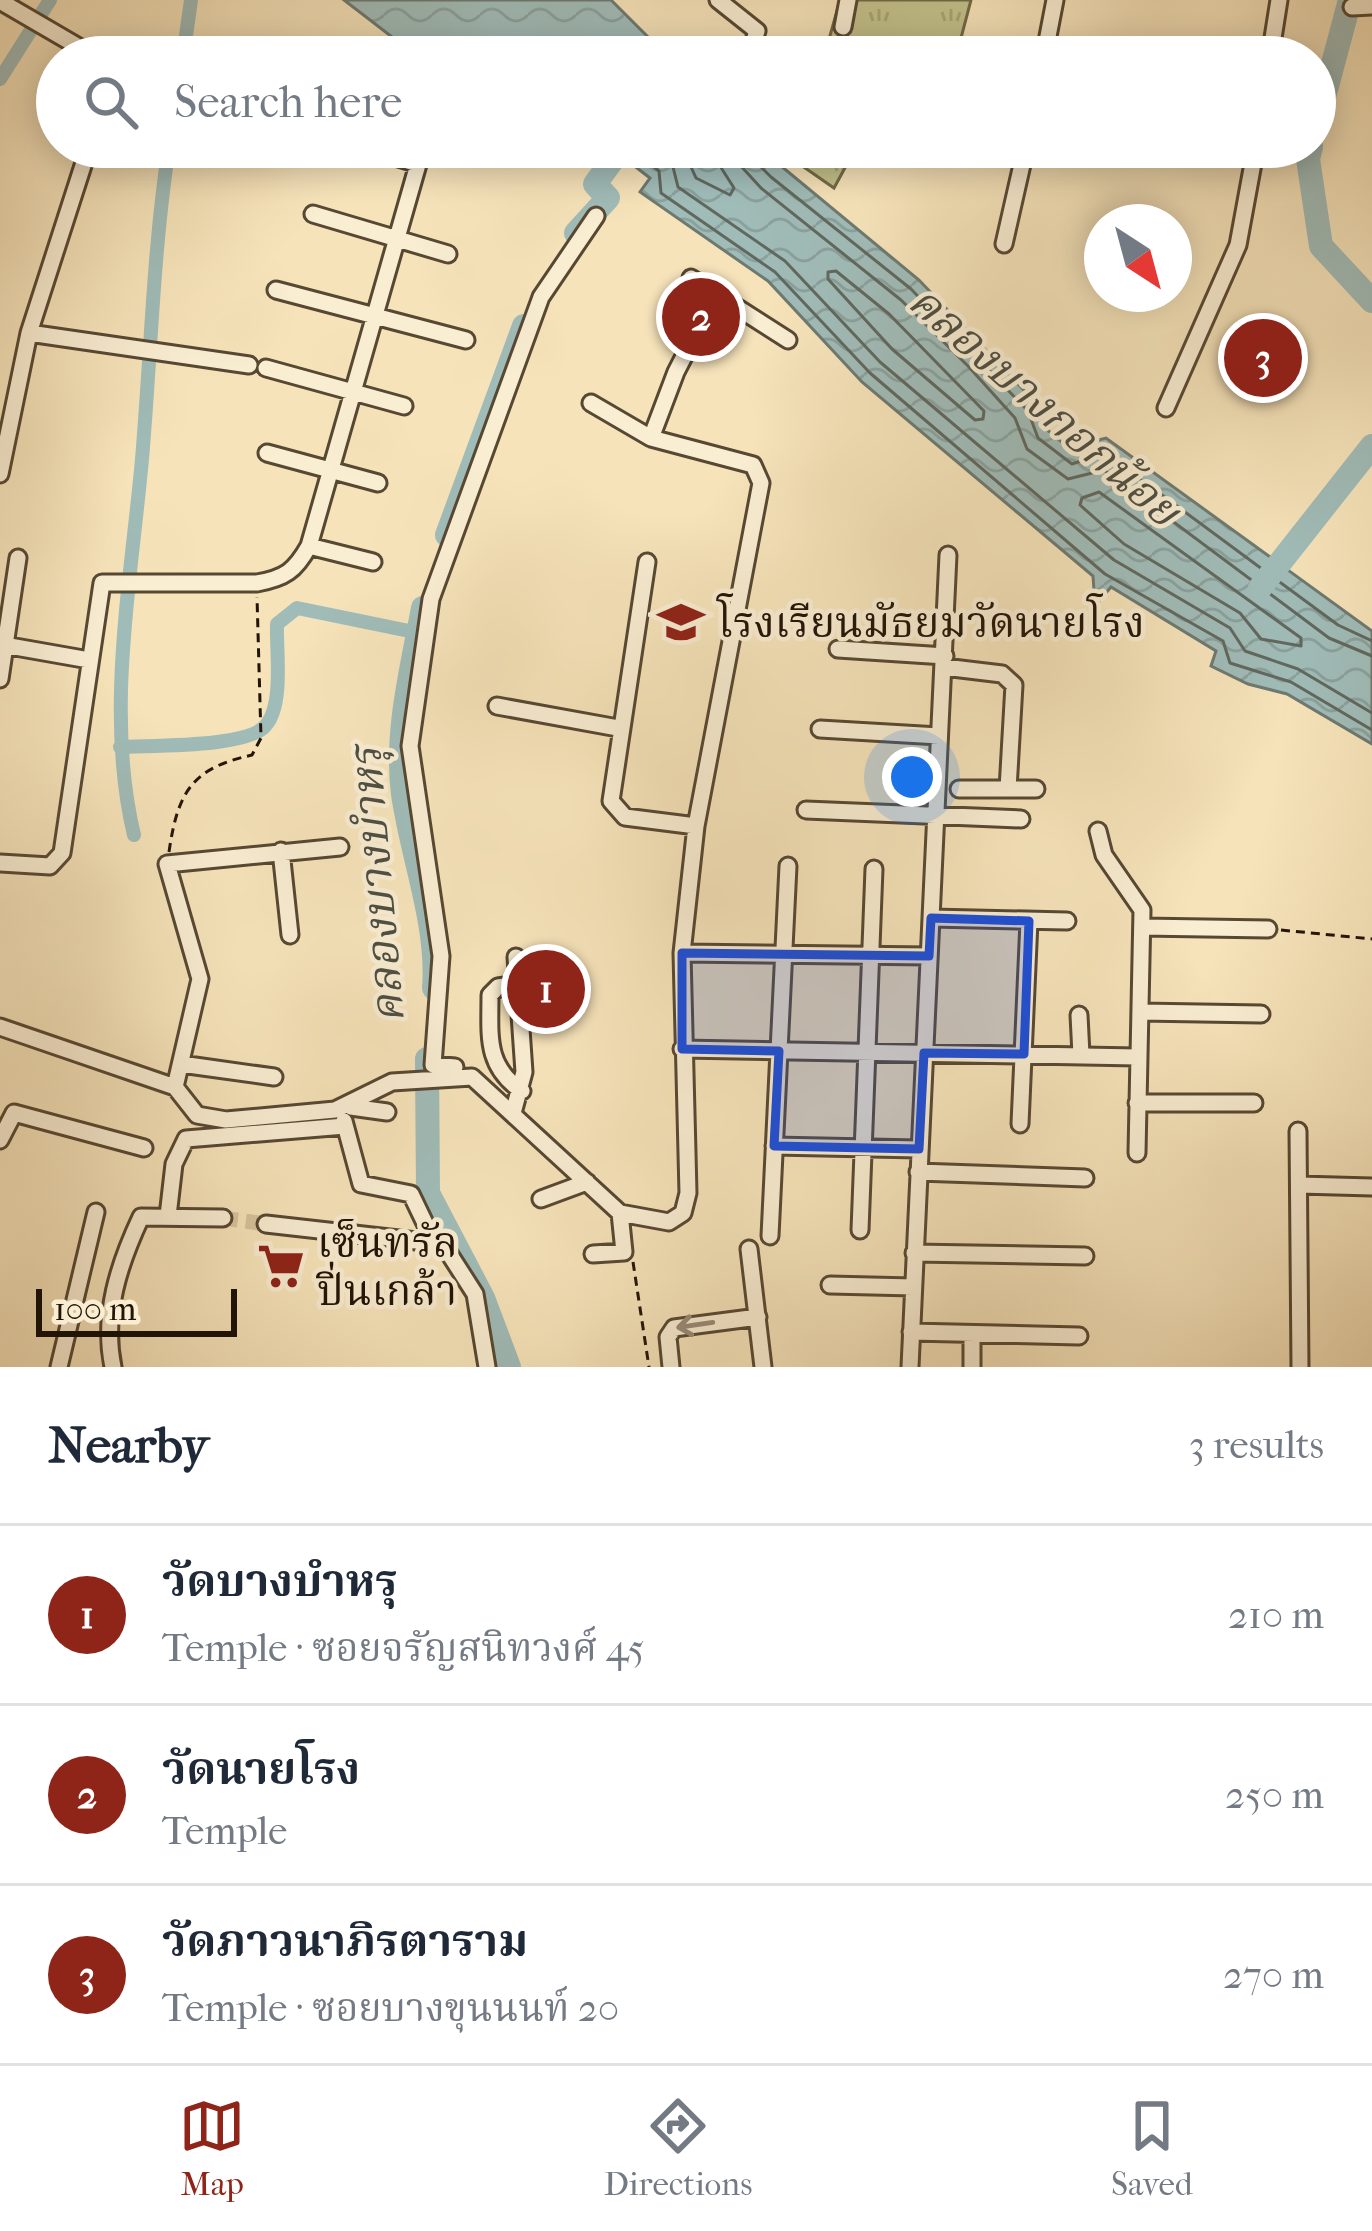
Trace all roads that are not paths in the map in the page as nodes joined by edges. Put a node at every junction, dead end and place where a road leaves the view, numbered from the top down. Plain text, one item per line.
1 (718, 0) edge
2 (848, 0) edge
3 (1055, 0) edge
4 (1279, 0) edge
5 (0, 1) edge
6 (1372, 6) edge
7 (1352, 8) dead end
8 (843, 27) dead end
9 (58, 36) edge
10 (758, 36) edge
11 (1048, 36) edge
12 (1273, 36) edge
13 (82, 168) edge
14 (417, 168) edge
15 (1021, 168) edge
16 (1252, 168) edge
17 (314, 214) dead end
18 (596, 217) dead end
19 (397, 240) junction
20 (1004, 244) dead end
21 (448, 254) dead end
22 (691, 278) dead end
23 (276, 290) dead end
24 (716, 294) junction
25 (375, 316) junction
26 (29, 333) junction
27 (466, 340) dead end
28 (788, 340) dead end
29 (352, 394) junction
30 (591, 403) dead end
31 (404, 406) dead end
32 (1166, 407) dead end
33 (6, 412) edge
34 (651, 438) junction
35 (267, 454) dead end
36 (331, 468) junction
37 (0, 475) edge
38 (378, 483) dead end
39 (309, 546) junction
40 (948, 555) dead end
41 (18, 557) dead end
42 (373, 562) dead end
43 (647, 562) dead end
44 (4, 645) junction
45 (838, 650) dead end
46 (89, 660) junction
47 (944, 662) junction
48 (0, 679) edge
49 (497, 706) dead end
50 (618, 728) junction
51 (820, 729) dead end
52 (939, 736) junction
53 (959, 789) dead end
54 (1007, 789) junction
55 (1036, 789) dead end
56 (806, 810) dead end
57 (936, 814) junction
58 (1021, 819) dead end
59 (697, 826) junction
60 (1098, 831) dead end
61 (340, 847) dead end
62 (280, 851) junction
63 (0, 863) edge
64 (788, 866) dead end
65 (874, 869) dead end
66 (931, 918) junction
67 (1028, 921) junction
68 (1067, 921) dead end
69 (1142, 927) junction
70 (1268, 928) road end
71 (290, 935) dead end
72 (682, 953) junction
73 (784, 954) junction
74 (870, 955) junction
75 (929, 956) junction
76 (516, 957) dead end
77 (518, 984) junction
78 (1140, 1012) junction
79 (1261, 1014) dead end
80 (1079, 1015) dead end
81 (0, 1027) edge
82 (682, 1049) junction
83 (779, 1051) junction
84 (866, 1053) junction
85 (923, 1054) junction
86 (1024, 1054) junction
87 (1082, 1055) junction
88 (1137, 1057) junction
89 (182, 1064) junction
90 (470, 1076) junction
91 (274, 1077) dead end
92 (175, 1087) junction
93 (523, 1091) junction
94 (1254, 1102) dead end
95 (1137, 1103) junction
96 (387, 1112) dead end
97 (513, 1113) junction
98 (345, 1114) junction
99 (1020, 1124) dead end
100 (1298, 1131) dead end
101 (0, 1140) edge
102 (774, 1146) junction
103 (144, 1148) dead end
104 (863, 1148) junction
105 (920, 1150) junction
106 (1137, 1153) dead end
107 (919, 1172) junction
108 (1085, 1178) dead end
109 (587, 1183) junction
110 (1299, 1185) junction
111 (1372, 1187) edge
112 (541, 1199) dead end
113 (95, 1212) dead end
114 (620, 1213) junction
115 (168, 1216) junction
116 (223, 1218) tunnel mouth
117 (266, 1224) tunnel mouth
118 (860, 1230) dead end
119 (770, 1236) dead end
120 (434, 1242) junction
121 (749, 1249) dead end
122 (914, 1253) junction
123 (593, 1254) dead end
124 (1085, 1256) dead end
125 (830, 1286) dead end
126 (913, 1287) junction
127 (758, 1317) junction
128 (911, 1332) junction
129 (971, 1334) junction
130 (1079, 1336) dead end
131 (66, 1337) junction
132 (58, 1367) edge
133 (69, 1367) edge
134 (113, 1367) edge
135 (488, 1367) edge
136 (670, 1367) edge
137 (764, 1367) edge
138 (910, 1367) edge
139 (972, 1367) edge
140 (1300, 1367) edge

1 - 10 street
2 - 8 street
3 - 11 street
4 - 12 street
5 - 9 street
6 - 7 street
13 - 26 street
14 - 19 street
15 - 20 street
16 - 32 street
17 - 19 street
18 - 90 street
19 - 21 street
19 - 25 street
22 - 24 street
23 - 25 street
24 - 28 street
24 - 34 street
25 - 27 street
25 - 29 street
26 - 29 street
26 - 33 street
29 - 31 street
29 - 36 street
30 - 34 street
33 - 37 street
34 - 59 street
35 - 36 street
36 - 38 street
36 - 39 street
39 - 42 street
39 - 46 street
40 - 47 street
41 - 44 street
43 - 50 street
44 - 46 street
44 - 48 street
45 - 47 street
46 - 63 street
47 - 52 street
47 - 54 street
49 - 50 street
50 - 59 street
51 - 52 street
52 - 57 street
53 - 54 street
54 - 55 street
56 - 57 street
57 - 58 street
57 - 66 street
59 - 72 street
60 - 69 street
61 - 62 street
62 - 71 street
62 - 89 street
64 - 73 street
65 - 74 street
66 - 67 street
66 - 75 street
67 - 68 street
67 - 86 street
69 - 70 street
69 - 78 street
72 - 73 street
72 - 82 street
73 - 74 street
73 - 83 street
74 - 75 street
74 - 84 street
75 - 85 street
76 - 77 street
77 - 93 street
77 - 93 street
78 - 79 street
78 - 88 street
80 - 87 street
81 - 92 street
82 - 83 street
82 - 114 street
83 - 84 street
83 - 102 street
84 - 85 street
84 - 104 street
85 - 86 street
85 - 105 street
86 - 87 street
86 - 99 street
87 - 88 street
88 - 95 street
89 - 91 street
89 - 92 street
90 - 97 street
90 - 98 street
92 - 98 street
93 - 97 street
94 - 95 street
95 - 106 street
96 - 98 street
97 - 109 street
98 - 115 street
98 - 120 street
100 - 110 street
101 - 103 street
102 - 104 street
102 - 119 street
104 - 105 street
104 - 118 street
105 - 107 street
107 - 108 street
107 - 122 street
109 - 112 street
109 - 114 street
110 - 111 street
110 - 140 street
113 - 131 street
114 - 123 street
115 - 116 street
115 - 134 street
117 - 120 street
120 - 135 street
121 - 127 street
122 - 124 street
122 - 126 street
125 - 126 street
126 - 128 street
127 -> 136 street
127 - 137 street
128 - 129 street
128 - 138 street
129 - 130 street
129 - 139 street
131 - 132 street
131 - 133 street

